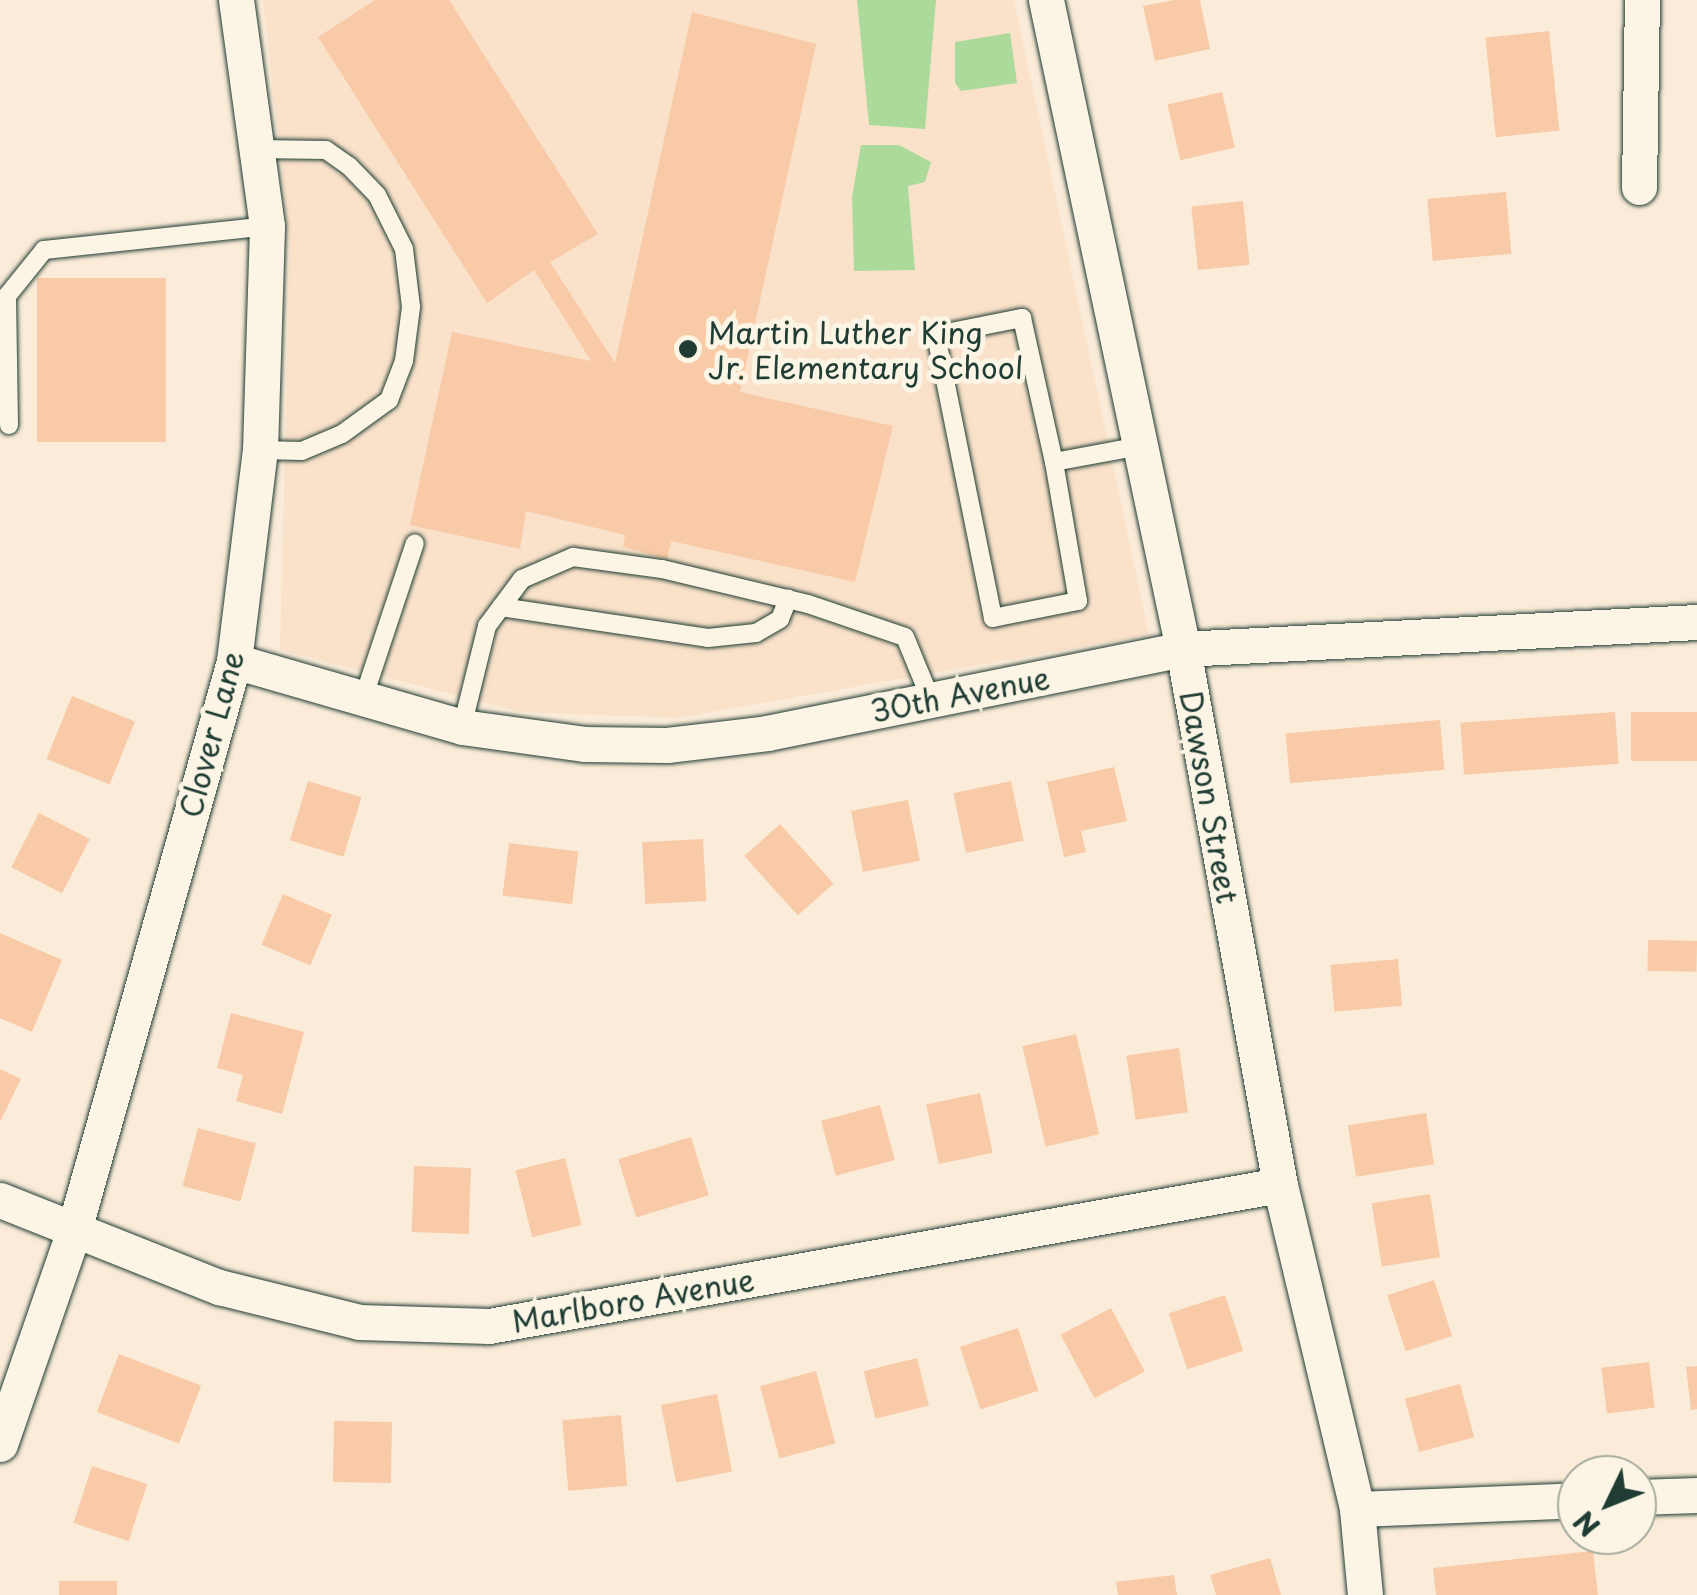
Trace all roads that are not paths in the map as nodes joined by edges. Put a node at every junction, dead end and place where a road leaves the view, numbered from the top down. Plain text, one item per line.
1 (236, 0) edge
2 (1046, 0) edge
3 (1642, 0) edge
4 (257, 148) junction
5 (1639, 187) dead end
6 (267, 226) junction
7 (10, 425) dead end
8 (1140, 446) junction
9 (260, 450) junction
10 (1054, 462) junction
11 (416, 543) dead end
12 (788, 599) junction
13 (502, 607) junction
14 (1697, 622) edge
15 (1183, 650) junction
16 (234, 661) junction
17 (362, 699) junction
18 (931, 700) junction
19 (462, 727) junction
20 (1280, 1185) junction
21 (0, 1200) edge
22 (74, 1230) junction
23 (0, 1444) edge
24 (1697, 1495) edge
25 (1657, 1496) edge
26 (1557, 1501) edge
27 (1357, 1510) junction
28 (1365, 1595) edge

1 - 4 street, Clover Lane
2 - 8 street, Dawson Street
3 - 5 street
4 - 6 street, Clover Lane
4 - 9 lane
6 - 7 lane
6 - 9 street, Clover Lane
8 - 10 lane
8 - 15 street, Dawson Street
9 - 16 street, Clover Lane
10 - 10 lane
11 - 17 lane
12 - 13 lane
12 - 13 lane
12 - 18 lane
13 - 19 lane
14 - 15 street, 30th Avenue
15 - 18 street, 30th Avenue
15 - 20 street, Dawson Street
16 - 17 street, 30th Avenue
16 - 22 street, Clover Lane
17 - 19 street, 30th Avenue
18 - 19 street, 30th Avenue
20 - 22 street, Marlboro Avenue
20 - 27 street, Dawson Street
21 - 22 street, Marlboro Avenue
22 - 23 street, Clover Lane
24 - 25 street
26 - 27 street
27 - 28 street, Dawson Street

